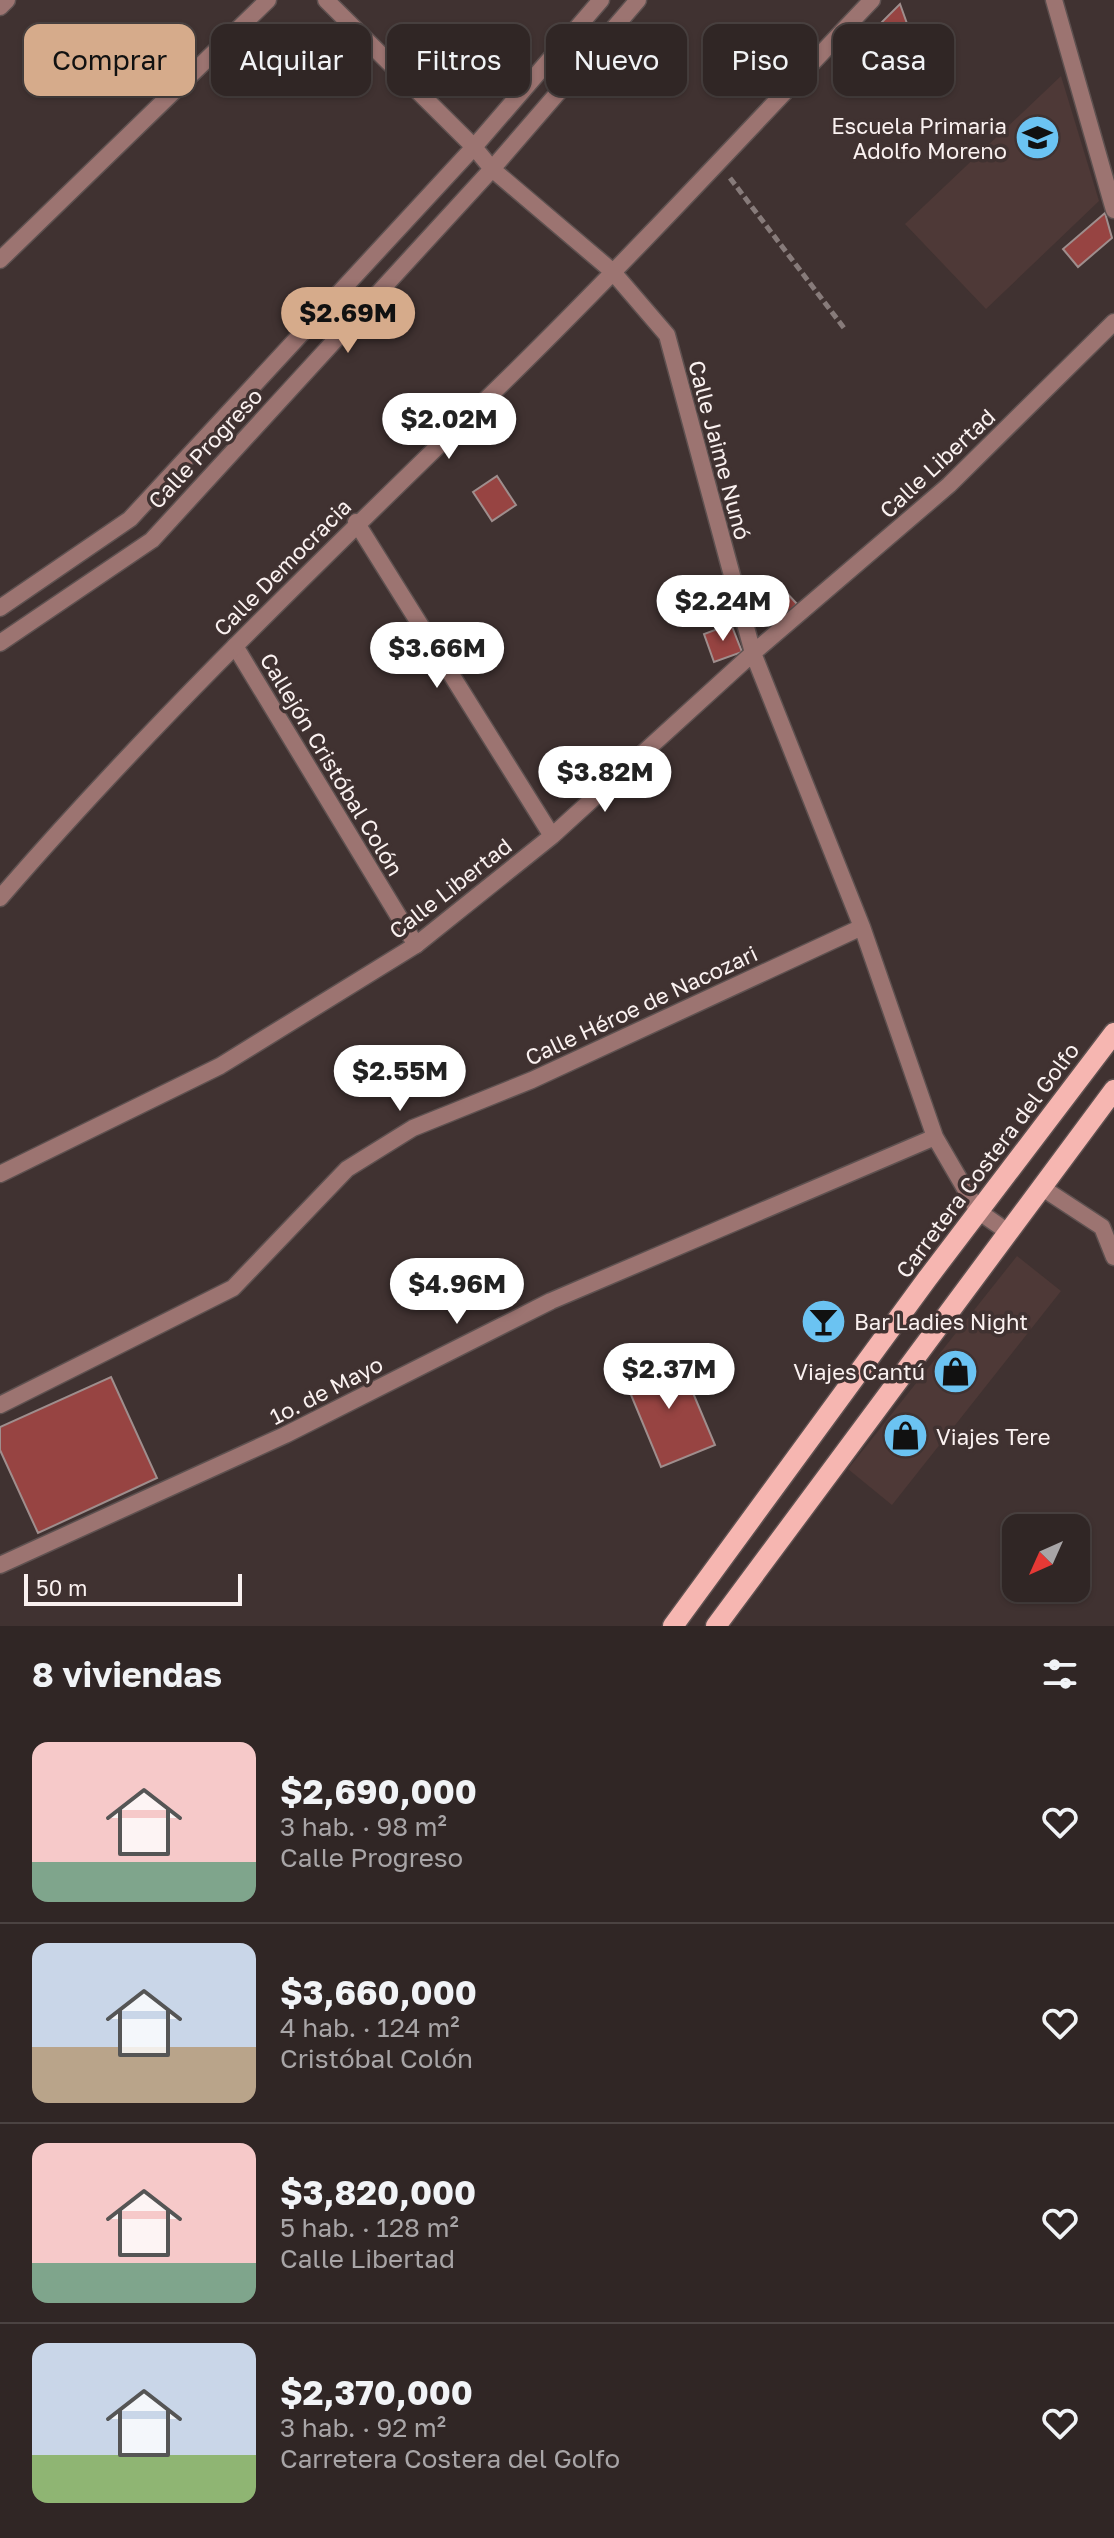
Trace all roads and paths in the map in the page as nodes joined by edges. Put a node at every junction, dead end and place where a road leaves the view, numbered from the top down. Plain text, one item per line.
1 (7, 0) edge
2 (268, 0) edge
3 (326, 0) edge
4 (601, 0) edge
5 (638, 0) edge
6 (872, 0) edge
7 (1054, 0) edge
8 (0, 7) edge
9 (474, 147) junction
10 (718, 162) junction
11 (492, 169) junction
12 (1114, 210) edge
13 (0, 260) edge
14 (612, 271) junction
15 (1114, 322) edge
16 (844, 328) dead end
17 (130, 519) junction
18 (356, 522) junction
19 (152, 540) junction
20 (0, 608) edge
21 (0, 643) edge
22 (235, 646) junction
23 (753, 653) junction
24 (552, 836) junction
25 (0, 898) edge
26 (862, 927) junction
27 (416, 945) junction
28 (1114, 1033) edge
29 (1114, 1090) edge
30 (935, 1137) junction
31 (0, 1174) edge
32 (1041, 1187) junction
33 (978, 1211) junction
34 (1008, 1232) junction
35 (1114, 1257) edge
36 (0, 1405) edge
37 (0, 1565) edge
38 (673, 1626) edge
39 (716, 1626) edge

1 - 8 street
2 - 13 street
3 - 9 street, Calle Jaime Nunó
4 - 9 street, Calle Progreso
5 - 11 street, Calle Progreso
6 - 10 street, Calle Democracia
7 - 12 street
9 - 11 street, Calle Jaime Nunó
9 - 17 street, Calle Progreso
10 - 14 street, Calle Democracia
10 - 16 path
11 - 14 street, Calle Jaime Nunó
11 - 19 street, Calle Progreso
14 - 18 street, Calle Democracia
14 - 23 street, Calle Jaime Nunó
15 - 23 street, Calle Libertad
17 - 19 street
17 - 20 street, Calle Progreso
18 - 22 street, Calle Democracia
18 - 24 street
19 - 21 street, Calle Progreso
22 - 25 street, Calle Democracia
22 - 27 street, Callejón Cristóbal Colón
23 - 24 street, Calle Libertad
23 - 26 street, Calle Jaime Nunó
24 - 27 street, Calle Libertad
26 - 30 street, Calle Jaime Nunó
26 - 36 street, Calle Héroe de Nacozari
27 - 31 street, Calle Libertad
28 - 33 main road, Carretera Costera del Golfo
29 - 32 main road
30 - 33 street, Calle Jaime Nunó
30 - 37 street, 1o. de Mayo
32 - 34 main road
32 - 35 street
33 - 34 street, Calle Jaime Nunó
33 - 38 main road, Carretera Costera del Golfo
34 - 39 main road

